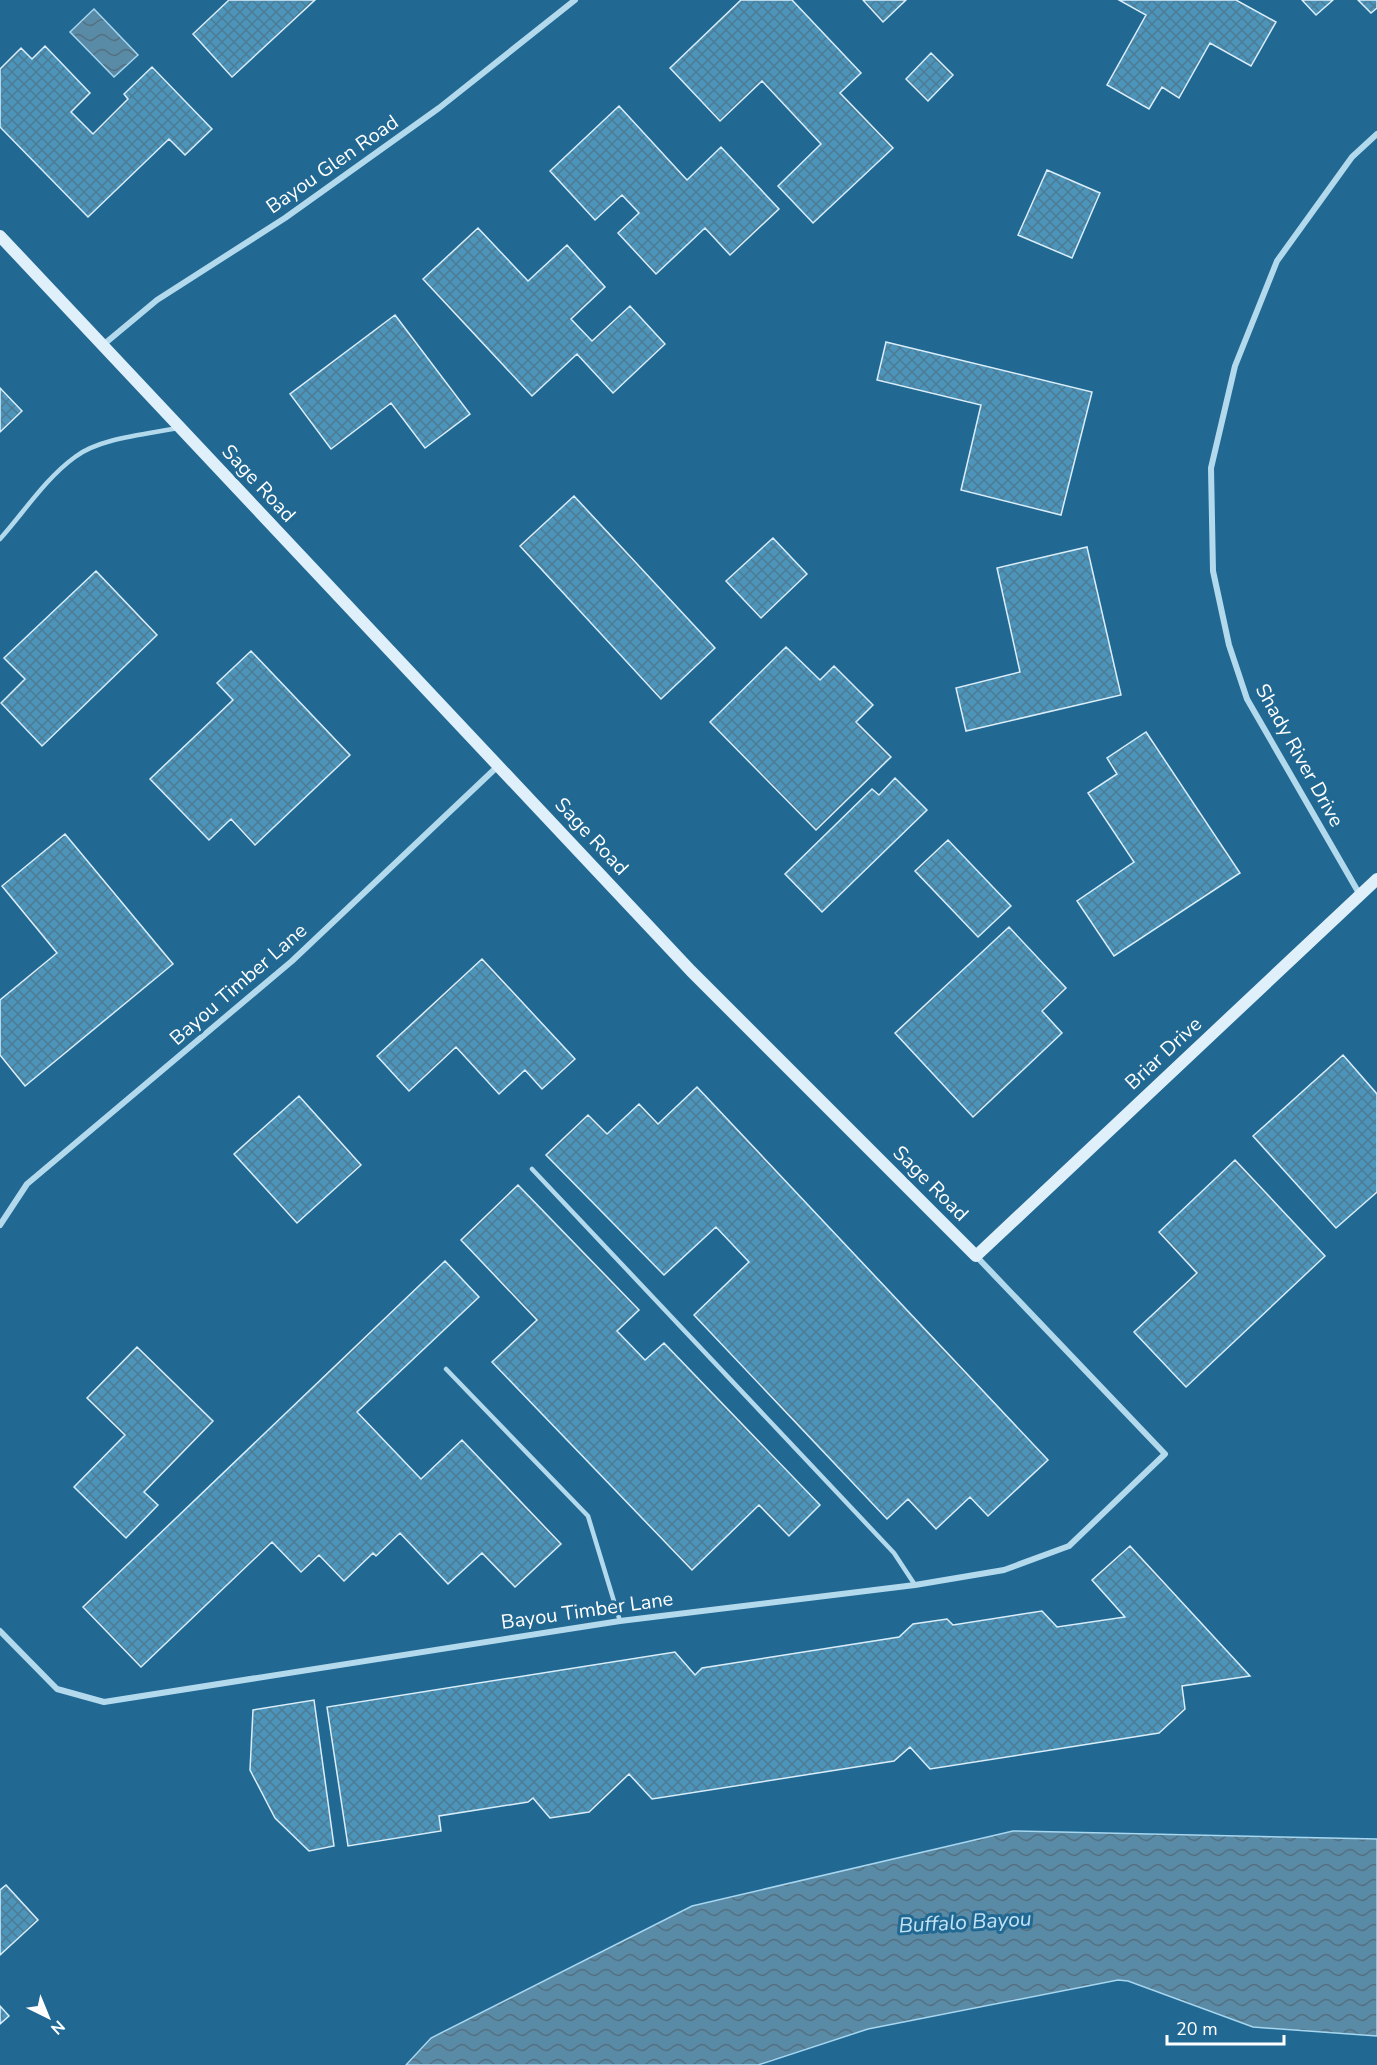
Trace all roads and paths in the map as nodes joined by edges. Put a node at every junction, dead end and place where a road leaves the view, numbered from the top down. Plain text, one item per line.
1 (574, 0) edge
2 (1377, 134) edge
3 (0, 236) edge
4 (102, 345) junction
5 (180, 428) junction
6 (0, 539) edge
7 (498, 766) junction
8 (1377, 879) edge
9 (1360, 895) junction
10 (532, 1168) dead end
11 (0, 1225) edge
12 (976, 1256) junction
13 (446, 1369) dead end
14 (1165, 1454) joint
15 (915, 1585) junction
16 (620, 1621) junction
17 (0, 1631) edge

1 - 4 street, Bayou Glen Road
2 - 9 street, Shady River Drive
3 - 4 street, Sage Road
4 - 5 street, Sage Road
5 - 6 lane
5 - 7 street, Sage Road
7 - 11 street, Bayou Timber Lane
7 - 12 street, Sage Road
8 - 9 street, Briar Drive
9 - 12 street, Briar Drive
10 - 15 lane
12 - 14 street, Sage Road
13 - 16 lane
14 - 15 street, Bayou Timber Lane
15 - 16 street, Bayou Timber Lane
16 - 17 street, Bayou Timber Lane

